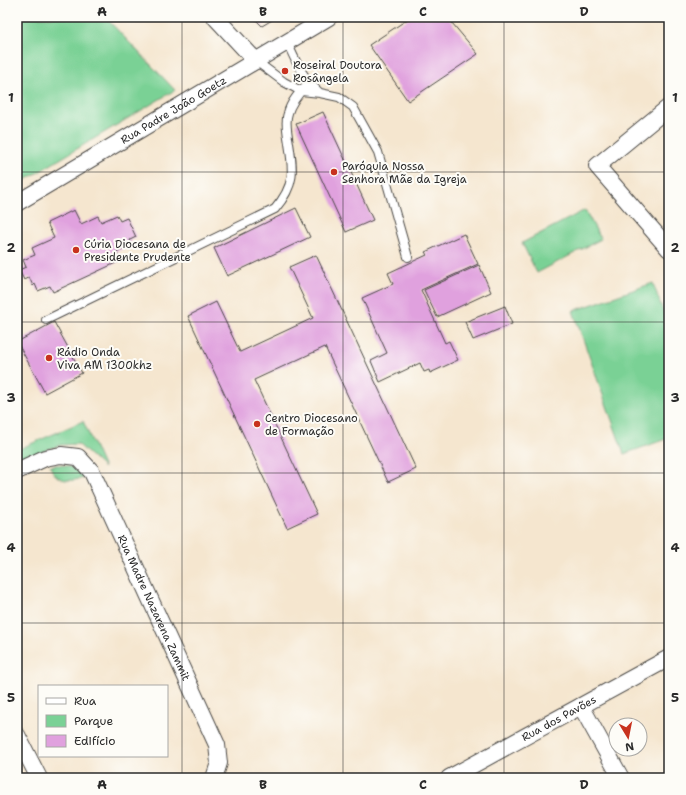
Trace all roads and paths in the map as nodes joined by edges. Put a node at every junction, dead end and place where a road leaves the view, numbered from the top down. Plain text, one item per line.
1 (215, 17) edge
2 (329, 17) edge
3 (287, 42) junction
4 (256, 61) junction
5 (308, 83) junction
6 (301, 91) junction
7 (320, 93) junction
8 (669, 107) edge
9 (17, 203) edge
10 (669, 249) edge
11 (408, 257) dead end
12 (46, 320) dead end
13 (17, 471) edge
14 (669, 658) edge
15 (581, 706) junction
16 (17, 735) edge
17 (216, 771) edge
18 (39, 778) edge
19 (449, 778) edge
20 (621, 778) edge

1 - 4 street
2 - 3 street, Rua Padre João Goetz
3 - 4 street, Rua Padre João Goetz
3 - 5 lane
4 - 6 lane
4 - 9 street, Rua Padre João Goetz
5 - 6 lane
5 - 7 lane
6 - 7 lane
6 - 12 lane
7 - 11 lane
8 - 10 street
13 - 17 street, Rua Madre Nazarena Zammit
14 - 15 street, Rua dos Pavões
15 - 19 street, Rua dos Pavões
15 - 20 street
16 - 18 street

